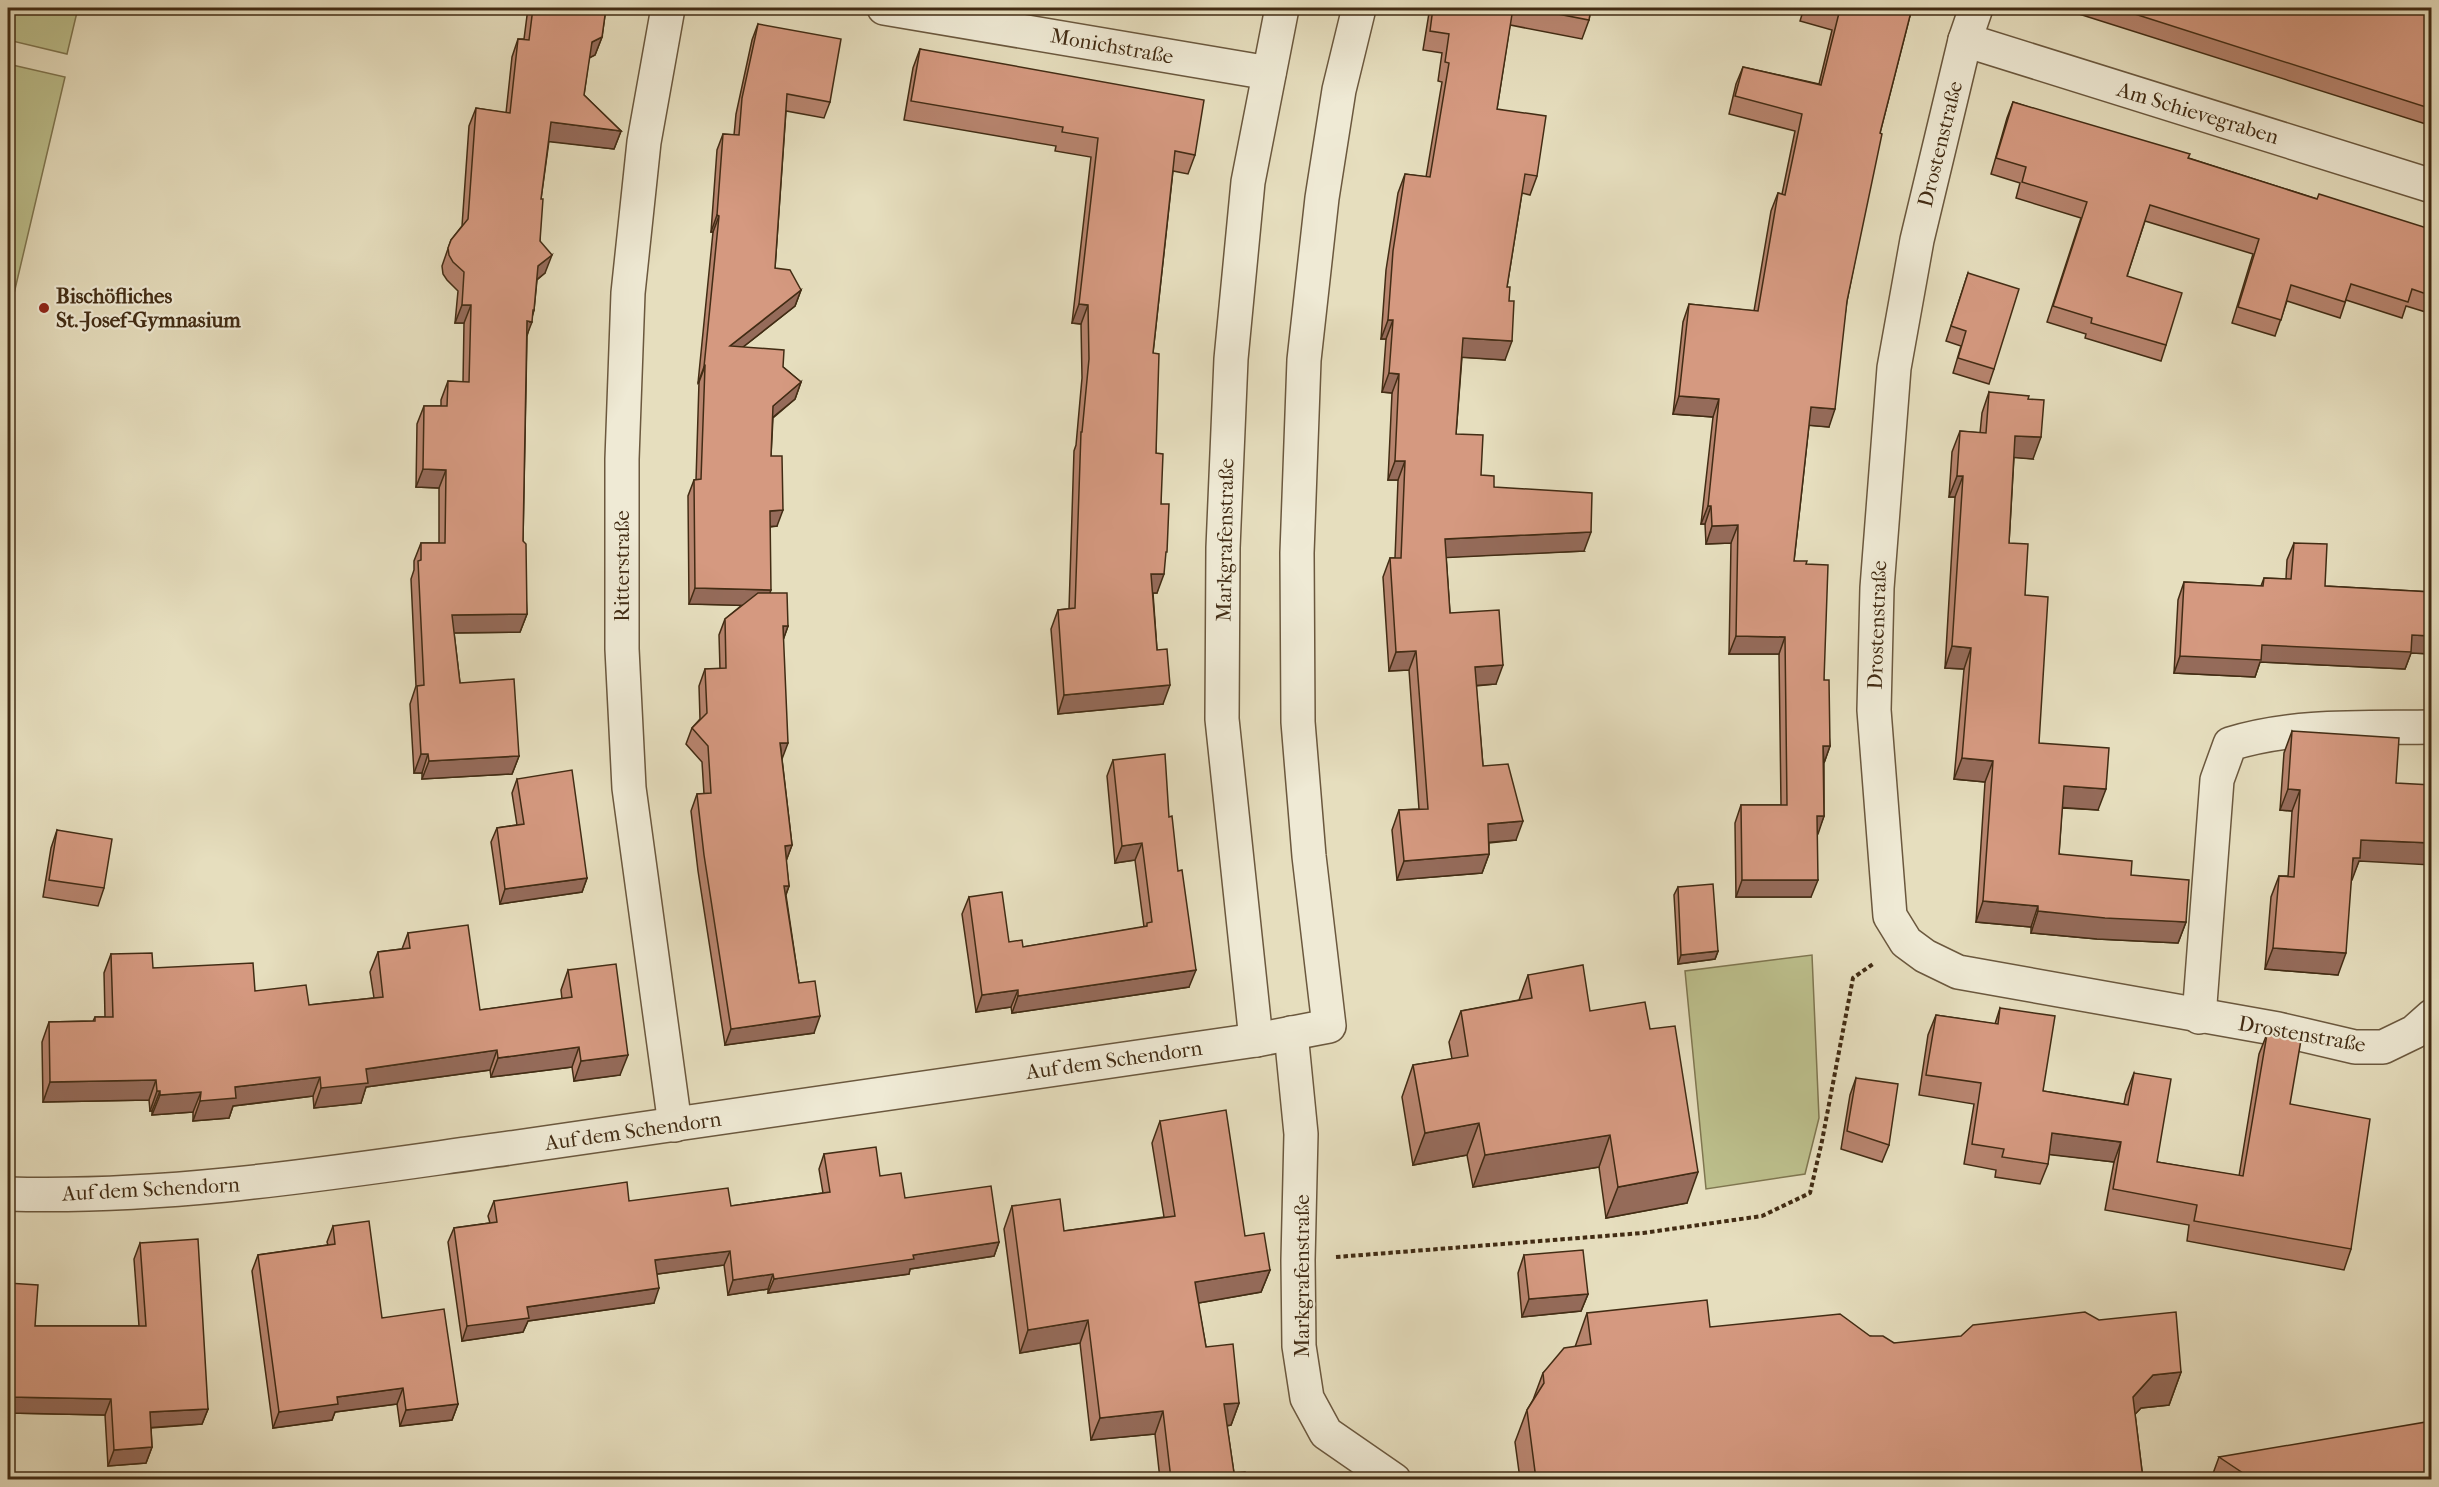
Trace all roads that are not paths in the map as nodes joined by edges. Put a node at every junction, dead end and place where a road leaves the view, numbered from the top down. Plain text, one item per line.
1 (668, 8) edge
2 (884, 8) edge
3 (1282, 8) edge
4 (1359, 8) edge
5 (1976, 8) edge
6 (1965, 40) junction
7 (1269, 73) junction
8 (2432, 186) edge
9 (2432, 727) edge
10 (2432, 1016) edge
11 (2199, 1017) junction
12 (1291, 1033) junction
13 (1256, 1040) junction
14 (675, 1125) junction
15 (8, 1194) edge
16 (1394, 1479) edge

1 - 14 street, Ritterstraße
2 - 7 street, Monichstraße
3 - 7 street, Markgrafenstraße
4 - 12 street
5 - 6 street, Drostenstraße
6 - 8 street, Am Schievegraben
6 - 11 street, Drostenstraße
7 - 13 street, Markgrafenstraße
9 - 11 street
10 - 11 street, Drostenstraße
12 - 13 street
12 - 16 street, Markgrafenstraße
13 - 14 street, Auf dem Schendorn
14 - 15 street, Auf dem Schendorn

